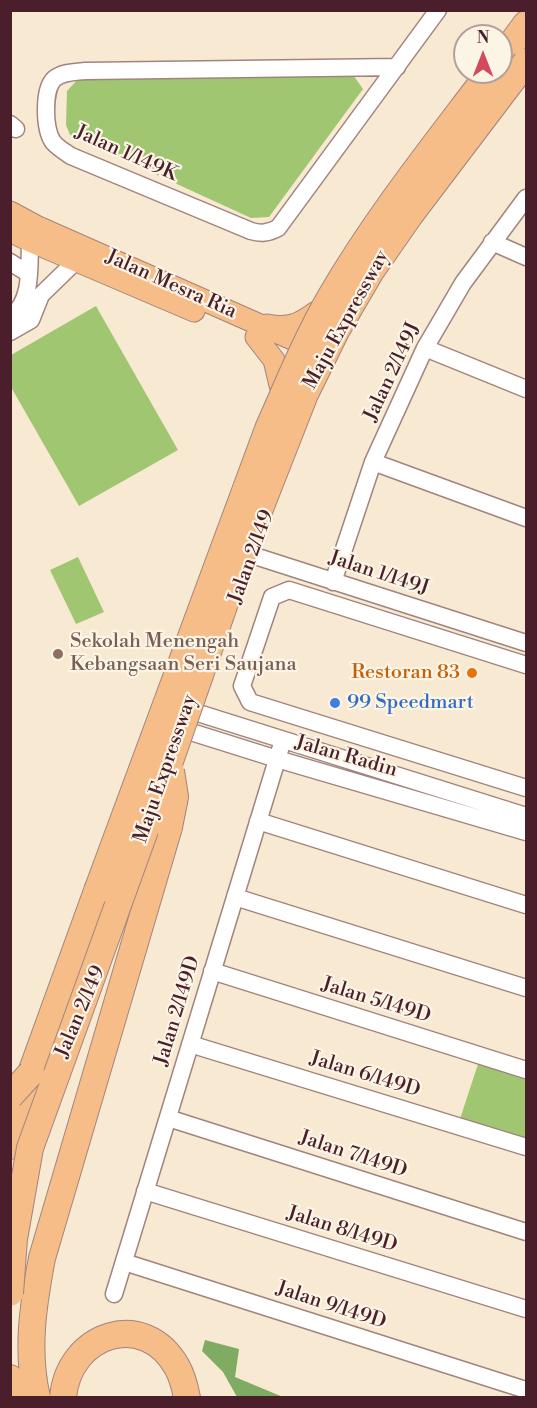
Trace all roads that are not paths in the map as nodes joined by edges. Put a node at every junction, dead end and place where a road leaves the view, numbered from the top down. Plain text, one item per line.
1 (438, 10) edge
2 (526, 16) edge
3 (526, 24) edge
4 (513, 33) edge
5 (513, 42) edge
6 (526, 62) edge
7 (397, 68) junction
8 (526, 74) edge
9 (474, 84) edge
10 (481, 84) edge
11 (526, 198) edge
12 (10, 212) edge
13 (10, 231) edge
14 (492, 242) junction
15 (34, 243) junction
16 (80, 254) junction
17 (526, 257) edge
18 (10, 262) edge
19 (29, 274) junction
20 (38, 303) junction
21 (316, 312) junction
22 (10, 316) edge
23 (258, 331) junction
24 (10, 332) edge
25 (425, 348) junction
26 (297, 349) junction
27 (329, 364) junction
28 (280, 385) junction
29 (526, 389) edge
30 (374, 462) junction
31 (526, 518) edge
32 (219, 544) junction
33 (252, 556) junction
34 (333, 582) junction
35 (526, 643) edge
36 (526, 665) edge
37 (158, 710) junction
38 (192, 722) junction
39 (283, 740) junction
40 (277, 759) junction
41 (169, 764) junction
42 (526, 788) edge
43 (526, 816) edge
44 (258, 821) junction
45 (526, 832) edge
46 (235, 897) junction
47 (526, 905) edge
48 (212, 971) junction
49 (526, 988) edge
50 (190, 1044) junction
51 (526, 1070) edge
52 (20, 1081) edge
53 (168, 1118) junction
54 (10, 1124) edge
55 (10, 1146) edge
56 (526, 1147) edge
57 (145, 1191) junction
58 (10, 1217) edge
59 (526, 1232) edge
60 (124, 1262) junction
61 (10, 1293) edge
62 (114, 1294) dead end
63 (526, 1309) edge
64 (10, 1378) edge
65 (526, 1392) edge
66 (13, 1398) edge
67 (37, 1398) edge
68 (63, 1398) edge
69 (187, 1398) edge
70 (525, 1398) edge

1 - 7 street, Jalan 1/149K
2 - 4 main road
3 - 5 highway
6 - 41 highway, Maju Expressway, bridge
7 - 7 street, Jalan 1/149K
8 - 27 main road, Jalan 2/149
9 - 21 main road, Jalan 2/149
10 - 52 highway, Maju Expressway, bridge
11 - 14 street, Jalan 2/149J
12 - 16 main road, Jalan Mesra Ria
13 - 15 main road, Jalan Mesra Ria
14 - 17 street
14 - 25 street, Jalan 2/149J
15 - 16 main road, Jalan Mesra Ria
15 - 19 street
15 - 20 street
16 - 20 street
16 - 23 main road, Jalan Mesra Ria
18 - 19 street
19 - 22 street
20 - 24 street
21 - 23 main road
21 - 26 main road, Jalan 2/149
23 - 26 main road, Jalan Mesra Ria
23 - 28 main road
25 - 29 street
25 - 30 street, Jalan 2/149J
26 - 27 main road, Jalan Mesra Ria
26 - 28 main road, Jalan 2/149
27 - 33 main road, Jalan 2/149
28 - 32 main road, Jalan 2/149
30 - 31 street
30 - 34 street, Jalan 2/149J
32 - 33 street, Jalan 1/149J
32 - 37 main road, Jalan 2/149
33 - 34 street, Jalan 1/149J
33 - 38 main road, Jalan 2/149
34 - 35 street, Jalan 1/149J
36 - 42 street
37 - 38 street, Jalan Radin
37 - 52 main road, Jalan 2/149
38 - 39 street, Jalan Radin
38 - 40 street, Jalan Radin
38 - 58 main road, Jalan 2/149
39 - 40 street, Jalan 2/149D
39 - 43 street, Jalan Radin
40 - 44 street, Jalan 2/149D
40 - 45 street, Jalan Radin
41 - 61 highway, Maju Expressway, bridge
41 - 67 highway, bridge
44 - 46 street, Jalan 2/149D
44 - 47 street
46 - 48 street, Jalan 2/149D
46 - 49 street
48 - 50 street, Jalan 2/149D
48 - 51 street, Jalan 5/149D
50 - 53 street, Jalan 2/149D
50 - 56 street, Jalan 6/149D
52 - 54 main road, Jalan 2/149
52 - 55 highway, Maju Expressway
53 - 57 street, Jalan 2/149D
53 - 59 street, Jalan 7/149D
57 - 60 street, Jalan 2/149D
57 - 63 street, Jalan 8/149D
60 - 62 street, Jalan 2/149D
60 - 65 street, Jalan 9/149D
64 - 66 highway
65 - 70 street
68 - 69 highway

